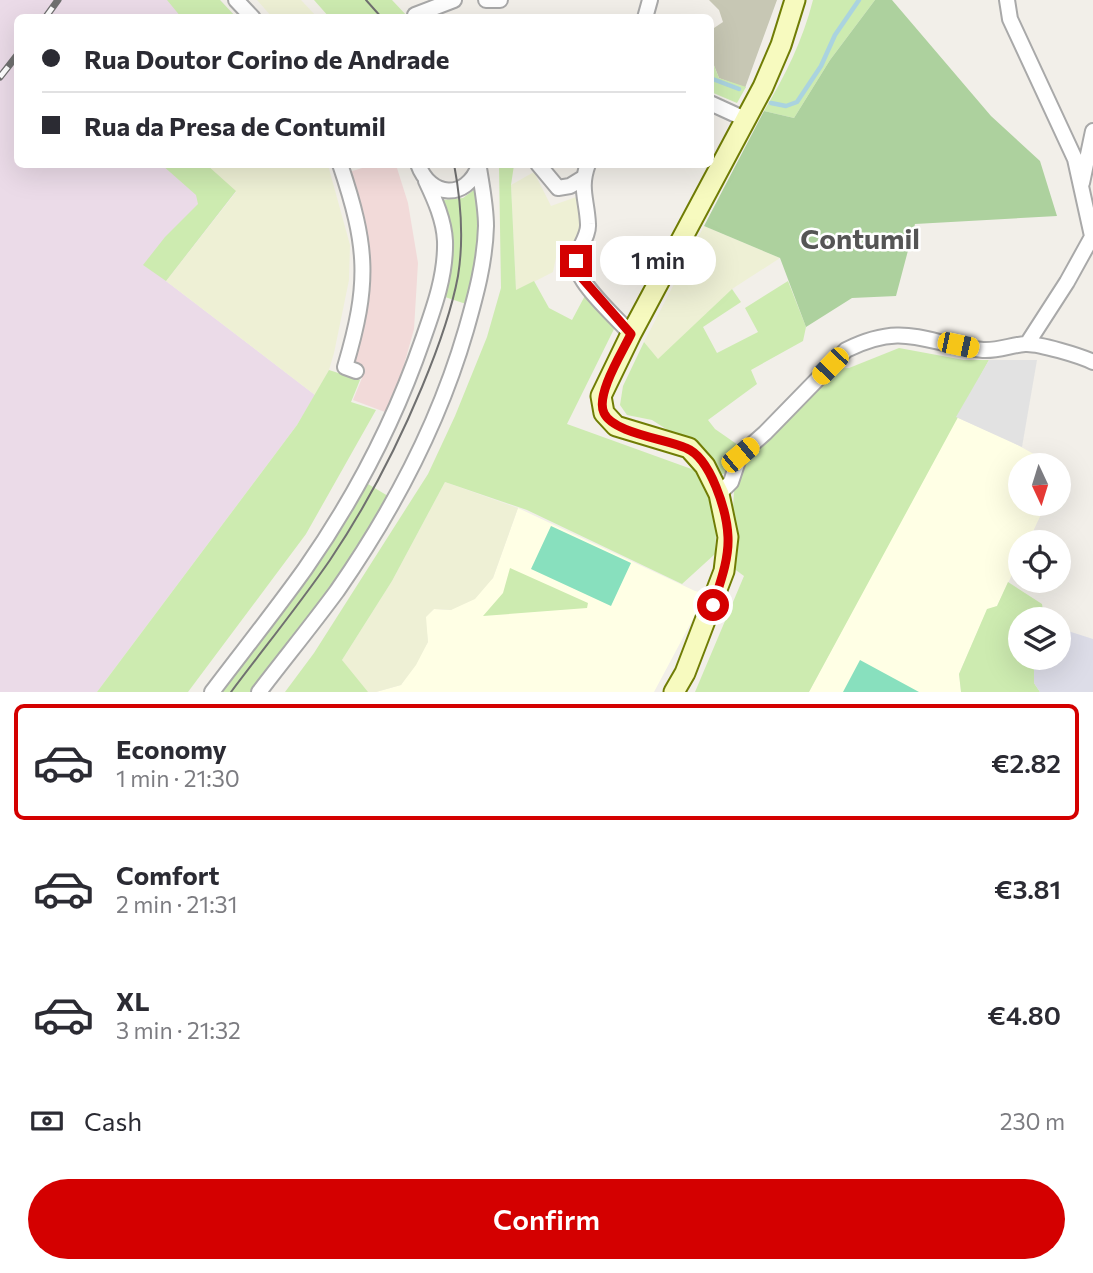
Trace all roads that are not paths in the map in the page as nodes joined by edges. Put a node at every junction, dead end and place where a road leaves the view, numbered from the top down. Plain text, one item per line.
1 (236, 0) edge
2 (486, 0) edge
3 (500, 0) edge
4 (795, 0) edge
5 (1007, 0) edge
6 (449, 1) edge
7 (249, 14) edge
8 (417, 14) edge
9 (714, 105) edge
10 (745, 119) junction
11 (1093, 131) edge
12 (344, 168) edge
13 (420, 168) edge
14 (478, 168) edge
15 (479, 168) edge
16 (541, 168) edge
17 (585, 171) edge
18 (426, 181) junction
19 (1082, 184) junction
20 (1093, 235) edge
21 (631, 334) junction
22 (1027, 344) junction
23 (1093, 362) edge
24 (356, 371) dead end
25 (719, 494) junction
26 (212, 692) edge
27 (259, 692) edge
28 (674, 692) edge

1 - 7 street
2 - 3 street
4 - 10 street
5 - 19 street
6 - 8 street
9 - 10 street
10 - 21 street
11 - 19 street
12 - 24 street
13 - 18 street
14 - 18 street
15 - 27 street
16 - 17 street
17 - 21 street
18 - 26 street
19 - 20 street
20 - 22 street
21 - 25 street
22 - 23 street
22 - 25 street
25 - 28 street

